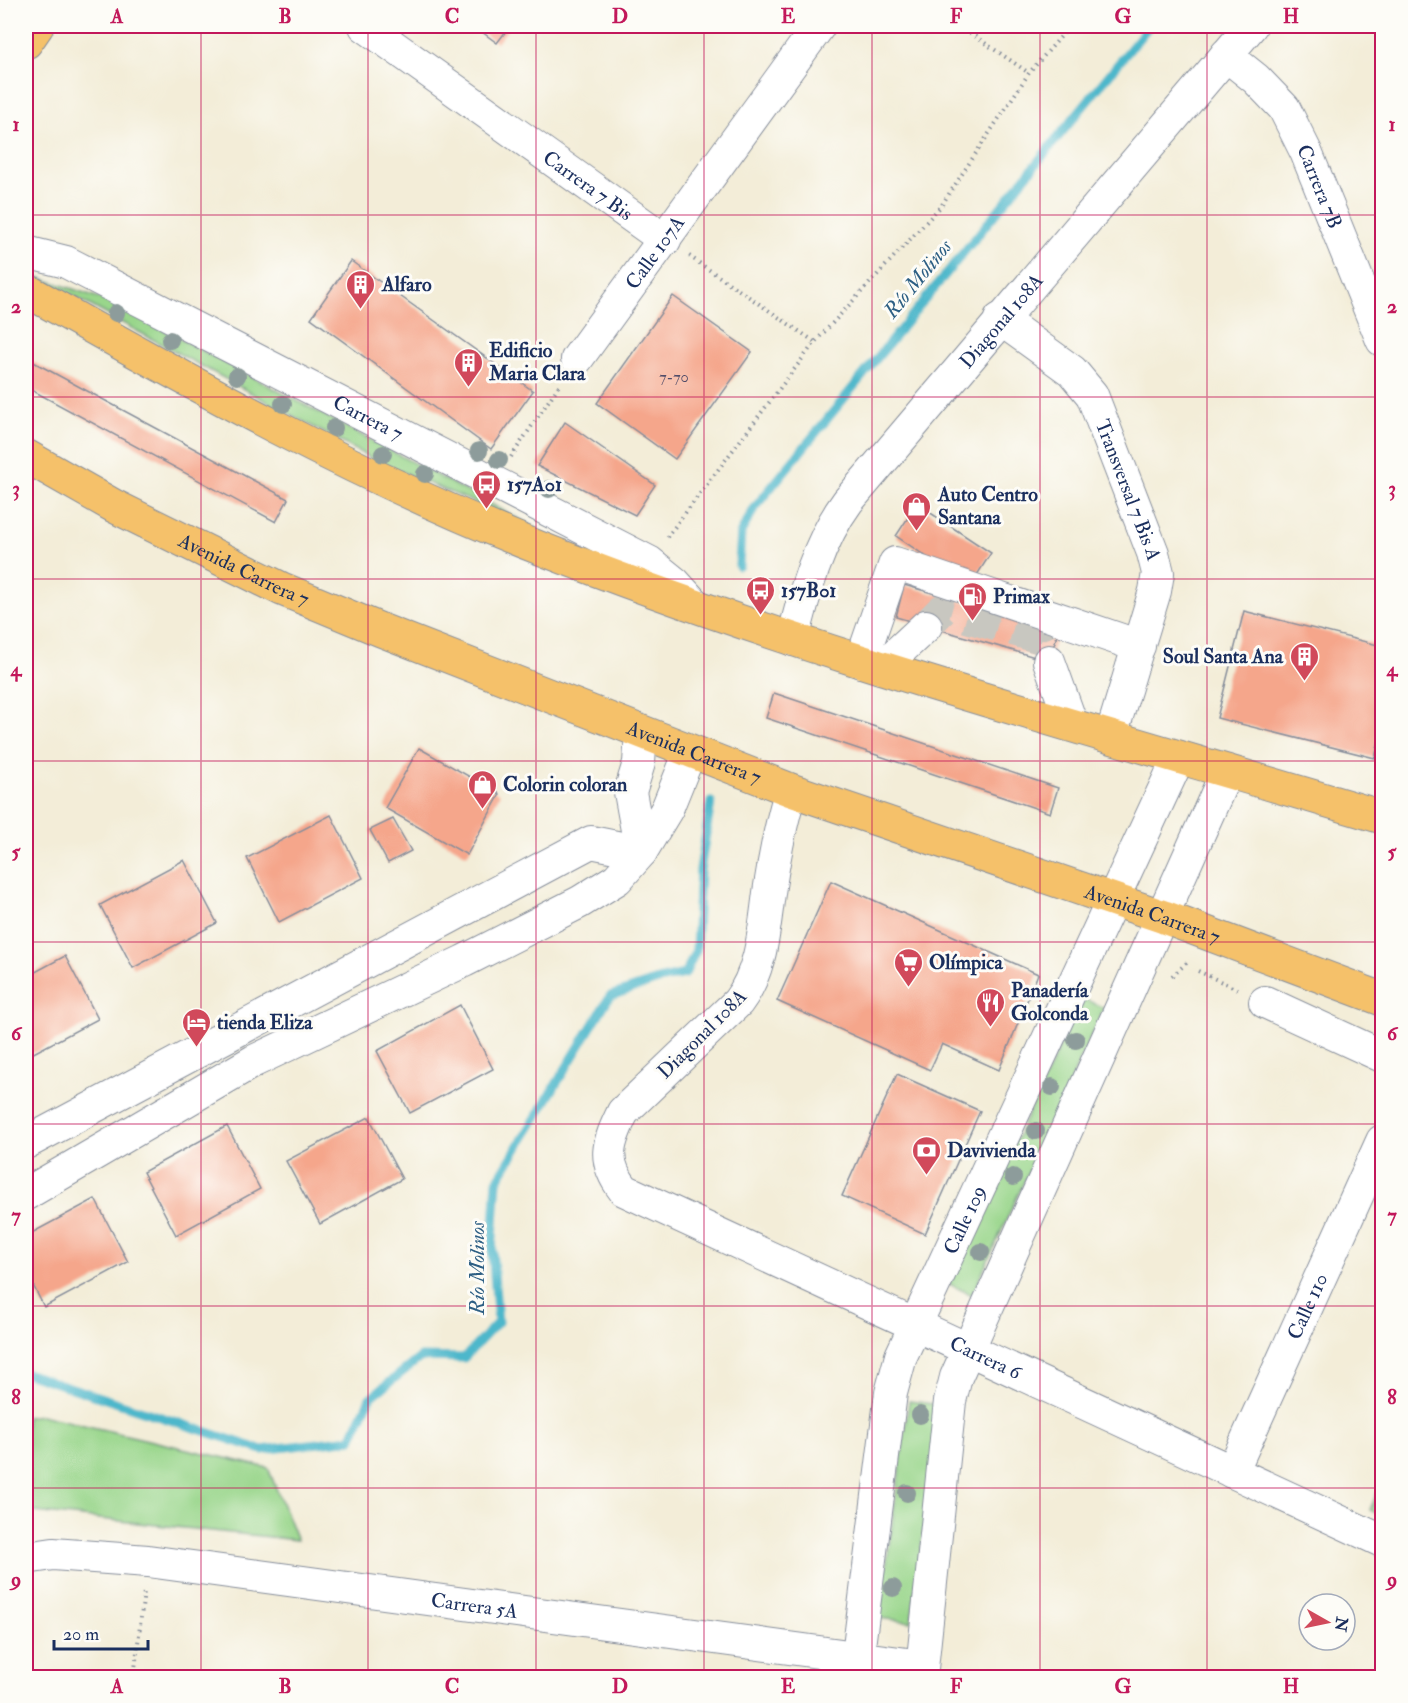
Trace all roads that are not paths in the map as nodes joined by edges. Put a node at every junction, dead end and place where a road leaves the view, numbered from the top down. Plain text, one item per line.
1 (37, 26) edge
2 (365, 26) edge
3 (819, 26) edge
4 (1251, 26) edge
5 (26, 42) edge
6 (1226, 55) junction
7 (665, 240) junction
8 (26, 252) edge
9 (26, 290) edge
10 (1000, 319) junction
11 (1383, 340) edge
12 (577, 358) road end
13 (26, 456) edge
14 (696, 606) junction
15 (926, 626) tunnel mouth
16 (793, 640) junction
17 (1139, 646) junction
18 (1049, 661) tunnel mouth
19 (871, 665) junction
20 (1072, 725) junction
21 (641, 733) junction
22 (1111, 736) junction
23 (690, 752) junction
24 (1179, 757) junction
25 (1227, 771) junction
26 (790, 790) junction
27 (1383, 818) edge
28 (641, 852) junction
29 (1113, 901) junction
30 (1164, 917) junction
31 (1383, 999) edge
32 (1265, 1002) road end
33 (1383, 1056) edge
34 (1383, 1141) edge
35 (26, 1143) edge
36 (608, 1157) joint
37 (26, 1194) edge
38 (915, 1325) junction
39 (967, 1349) junction
40 (1232, 1472) junction
41 (1383, 1541) edge
42 (26, 1558) edge
43 (856, 1667) edge
44 (921, 1672) edge

1 - 5 main road
2 - 7 street, Carrera 7 Bis
3 - 7 street, Calle 107A
4 - 6 street, Diagonal 108A
6 - 10 street, Diagonal 108A
6 - 11 street, Carrera 7B
7 - 12 street, Calle 107A
8 - 14 street, Carrera 7
9 - 14 main road
10 - 16 street, Diagonal 108A
10 - 17 street, Transversal 7 Bis A
13 - 21 main road, Avenida Carrera 7
14 - 16 main road
15 - 19 street
16 - 19 main road
17 - 19 street
17 - 22 street, Transversal 7 Bis A
18 - 20 street
19 - 20 main road
20 - 22 main road
21 - 23 main road, Avenida Carrera 7
21 - 28 street
22 - 24 main road
23 - 26 main road, Avenida Carrera 7
23 - 28 street
24 - 25 main road
24 - 29 street, Calle 109
25 - 27 main road
25 - 30 street
26 - 29 main road, Avenida Carrera 7
26 - 36 street, Diagonal 108A
28 - 35 street
28 - 37 street
29 - 30 main road, Avenida Carrera 7
29 - 38 street, Calle 109
30 - 31 main road, Avenida Carrera 7
30 - 39 street
32 - 33 street
34 - 40 street, Calle 110
36 - 38 street, Carrera 6
38 - 39 street, Carrera 6
38 - 43 street, Calle 109
39 - 40 street, Carrera 6
39 - 44 street
40 - 41 street, Carrera 6
42 - 43 street, Carrera 5A
43 - 44 street, Carrera 5A

